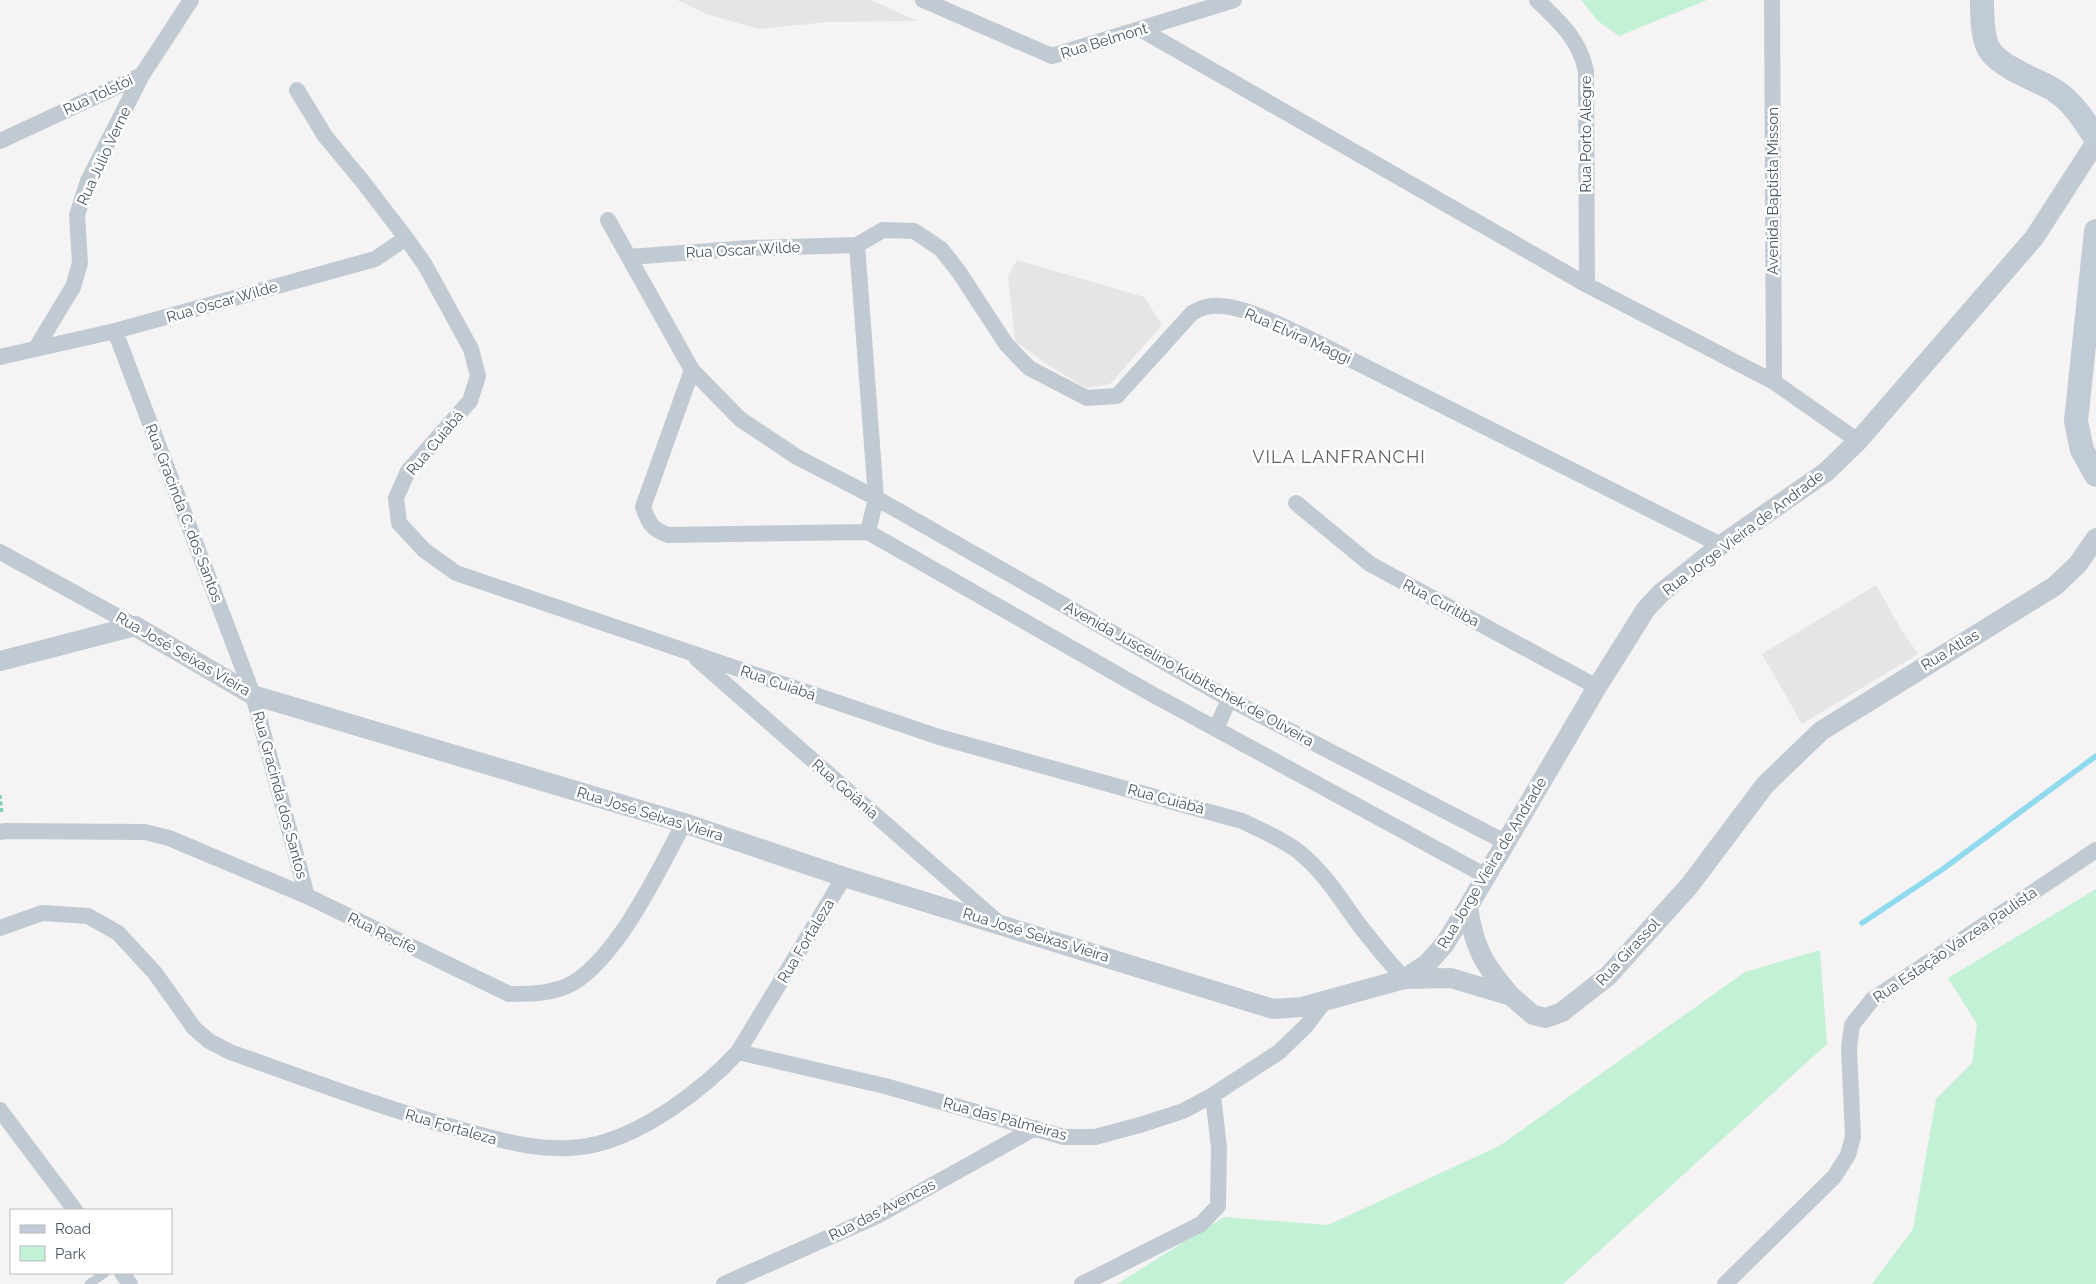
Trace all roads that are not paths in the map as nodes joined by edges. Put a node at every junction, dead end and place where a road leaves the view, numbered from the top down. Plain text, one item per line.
1 (191, 0) edge
2 (923, 0) edge
3 (1234, 0) edge
4 (1537, 0) edge
5 (1772, 0) edge
6 (1982, 0) edge
7 (1142, 30) junction
8 (142, 75) junction
9 (297, 90) dead end
10 (2096, 140) edge
11 (0, 141) edge
12 (608, 220) dead end
13 (2096, 231) edge
14 (406, 238) junction
15 (857, 245) junction
16 (630, 257) junction
17 (1587, 285) junction
18 (115, 332) junction
19 (36, 348) junction
20 (0, 357) edge
21 (692, 370) junction
22 (1774, 382) junction
23 (1858, 441) junction
24 (2096, 475) edge
25 (876, 498) junction
26 (1296, 503) dead end
27 (868, 532) junction
28 (2096, 538) edge
29 (1721, 545) junction
30 (0, 552) edge
31 (135, 626) junction
32 (690, 654) junction
33 (0, 661) edge
34 (1597, 687) junction
35 (253, 695) junction
36 (1228, 699) junction
37 (1216, 729) junction
38 (1796, 754) joint
39 (684, 823) junction
40 (0, 832) edge
41 (1507, 843) junction
42 (2096, 850) edge
43 (1486, 876) junction
44 (844, 877) junction
45 (307, 896) junction
46 (1468, 908) junction
47 (1000, 924) junction
48 (0, 928) edge
49 (1404, 979) junction
50 (1511, 996) junction
51 (1324, 1002) junction
52 (738, 1052) junction
53 (1213, 1095) junction
54 (0, 1110) edge
55 (1034, 1128) junction
56 (74, 1209) edge
57 (104, 1274) edge
58 (89, 1284) edge
59 (724, 1284) edge
60 (1082, 1284) edge
61 (1725, 1284) edge

1 - 8 street, Rua Tolstói
2 - 7 street, Rua Belmont
3 - 7 street, Rua Belmont
4 - 17 street, Rua Porto Alegre
5 - 22 street, Avenida Baptista Misson
6 - 10 main road
7 - 17 street
8 - 11 street, Rua Tolstói
8 - 19 street, Rua Júlio Verne
9 - 14 street
10 - 23 street, Rua Jorge Vieira de Andrade
12 - 16 street, Avenida Juscelino Kubitschek de Oliveira
13 - 24 main road
14 - 18 street, Rua Oscar Wilde
14 - 32 street, Rua Cuiabá
15 - 16 street, Rua Oscar Wilde
15 - 25 street
15 - 29 street, Rua Elvira Maggi
16 - 21 street, Avenida Juscelino Kubitschek de Oliveira
17 - 22 street
18 - 19 street, Rua Oscar Wilde
18 - 35 street, Rua Gracinda C. dos Santos
19 - 20 street, Rua Oscar Wilde
21 - 25 street, Avenida Juscelino Kubitschek de Oliveira
21 - 27 street
22 - 23 street
23 - 29 street, Rua Jorge Vieira de Andrade
25 - 27 street
25 - 36 street, Avenida Juscelino Kubitschek de Oliveira
26 - 34 street, Rua Curitiba
27 - 37 street
28 - 38 street, Rua Atlas
29 - 34 street, Rua Jorge Vieira de Andrade
30 - 31 street, Rua José Seixas Vieira
31 - 33 street
31 - 35 street, Rua José Seixas Vieira
32 - 47 street, Rua Goiânia
32 - 49 street, Rua Cuiabá
34 - 41 street, Rua Jorge Vieira de Andrade
35 - 39 street, Rua José Seixas Vieira
35 - 45 street, Rua Gracinda dos Santos
36 - 37 street
36 - 41 street, Avenida Juscelino Kubitschek de Oliveira
37 - 43 street
38 - 50 street, Rua Girassol
39 - 44 street, Rua José Seixas Vieira
39 - 45 street, Rua Recife
40 - 45 street, Rua Recife
41 - 43 street, Rua Jorge Vieira de Andrade
42 - 61 street, Rua Estação Várzea Paulista
43 - 46 street, Rua Jorge Vieira de Andrade
44 - 47 street, Rua José Seixas Vieira
44 - 52 street, Rua Fortaleza
46 - 49 street, Rua Jorge Vieira de Andrade
46 - 50 street
47 - 51 street, Rua José Seixas Vieira
48 - 52 street, Rua Fortaleza
49 - 50 street, Rua Girassol
49 - 51 street, Rua Jorge Vieira de Andrade
51 - 53 street, Rua das Palmeiras
52 - 55 street, Rua das Palmeiras
53 - 55 street, Rua das Palmeiras
53 - 60 street
54 - 56 street
55 - 59 street, Rua das Avencas
57 - 58 lane

